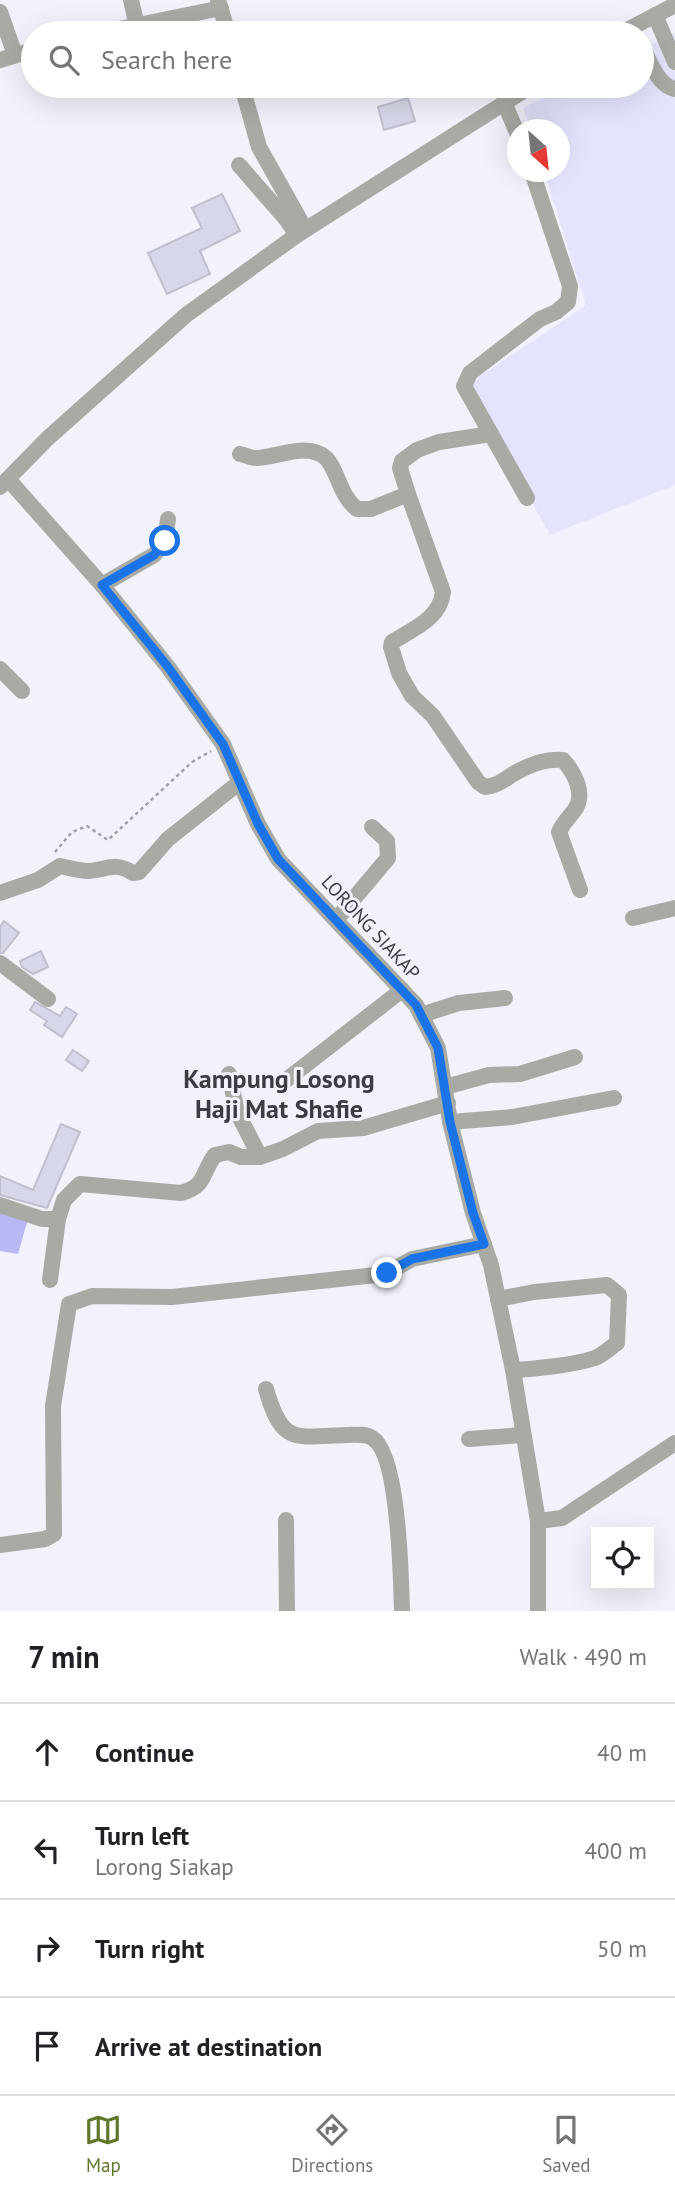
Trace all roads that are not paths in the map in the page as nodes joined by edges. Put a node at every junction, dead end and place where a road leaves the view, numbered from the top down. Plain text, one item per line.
1 (131, 0) edge
2 (219, 4) edge
3 (665, 7) edge
4 (0, 12) edge
5 (136, 21) edge
6 (156, 21) edge
7 (224, 21) edge
8 (645, 21) edge
9 (8, 57) edge
10 (675, 62) edge
11 (654, 68) edge
12 (675, 89) edge
13 (246, 98) edge
14 (512, 98) edge
15 (505, 102) junction
16 (511, 119) edge
17 (239, 165) dead end
18 (535, 182) edge
19 (301, 232) junction
20 (491, 434) junction
21 (240, 454) dead end
22 (4, 482) edge
23 (408, 494) junction
24 (527, 498) dead end
25 (168, 519) dead end
26 (102, 585) junction
27 (0, 669) edge
28 (22, 691) dead end
29 (240, 782) junction
30 (372, 827) dead end
31 (580, 890) dead end
32 (0, 893) edge
33 (675, 908) edge
34 (633, 918) dead end
35 (336, 920) junction
36 (0, 963) edge
37 (402, 990) junction
38 (505, 998) dead end
39 (48, 999) dead end
40 (421, 1015) junction
41 (575, 1057) dead end
42 (229, 1074) dead end
43 (285, 1081) dead end
44 (446, 1095) junction
45 (614, 1098) dead end
46 (450, 1122) junction
47 (260, 1157) junction
48 (0, 1205) edge
49 (58, 1219) junction
50 (484, 1244) junction
51 (50, 1280) dead end
52 (498, 1298) junction
53 (513, 1370) junction
54 (266, 1389) dead end
55 (522, 1435) junction
56 (469, 1439) dead end
57 (675, 1443) edge
58 (286, 1520) dead end
59 (538, 1521) junction
60 (0, 1545) edge
61 (287, 1611) edge
62 (402, 1611) edge
63 (538, 1611) edge

1 - 5 street
2 - 6 street
2 - 7 street
3 - 8 street
3 - 10 street
4 - 9 street
11 - 12 street
13 - 19 street
14 - 15 street
15 - 16 street
15 - 19 street
17 - 19 street
18 - 20 street
19 - 22 street
20 - 23 street
20 - 24 street
21 - 23 street
22 - 26 street, LORONG SIAKAP
23 - 31 street
25 - 26 street
26 - 29 street, LORONG SIAKAP
27 - 28 street
29 - 32 street
29 - 35 street, LORONG SIAKAP
30 - 35 street
33 - 34 street
35 - 37 street, LORONG SIAKAP
36 - 39 street
37 - 40 street, LORONG SIAKAP
37 - 43 street
38 - 40 street
40 - 44 street, LORONG SIAKAP
41 - 44 street
42 - 47 street
44 - 46 street, LORONG SIAKAP
44 - 47 street
45 - 46 street
46 - 50 street, LORONG SIAKAP
47 - 49 street
48 - 49 street
49 - 51 street
50 - 52 street, LORONG SIAKAP
50 - 60 street
52 - 53 street, LORONG SIAKAP
52 - 53 street
53 - 55 street, LORONG SIAKAP
54 - 62 street
55 - 56 street
55 - 59 street, LORONG SIAKAP
57 - 59 street
58 - 61 street
59 - 63 street, LORONG SIAKAP

